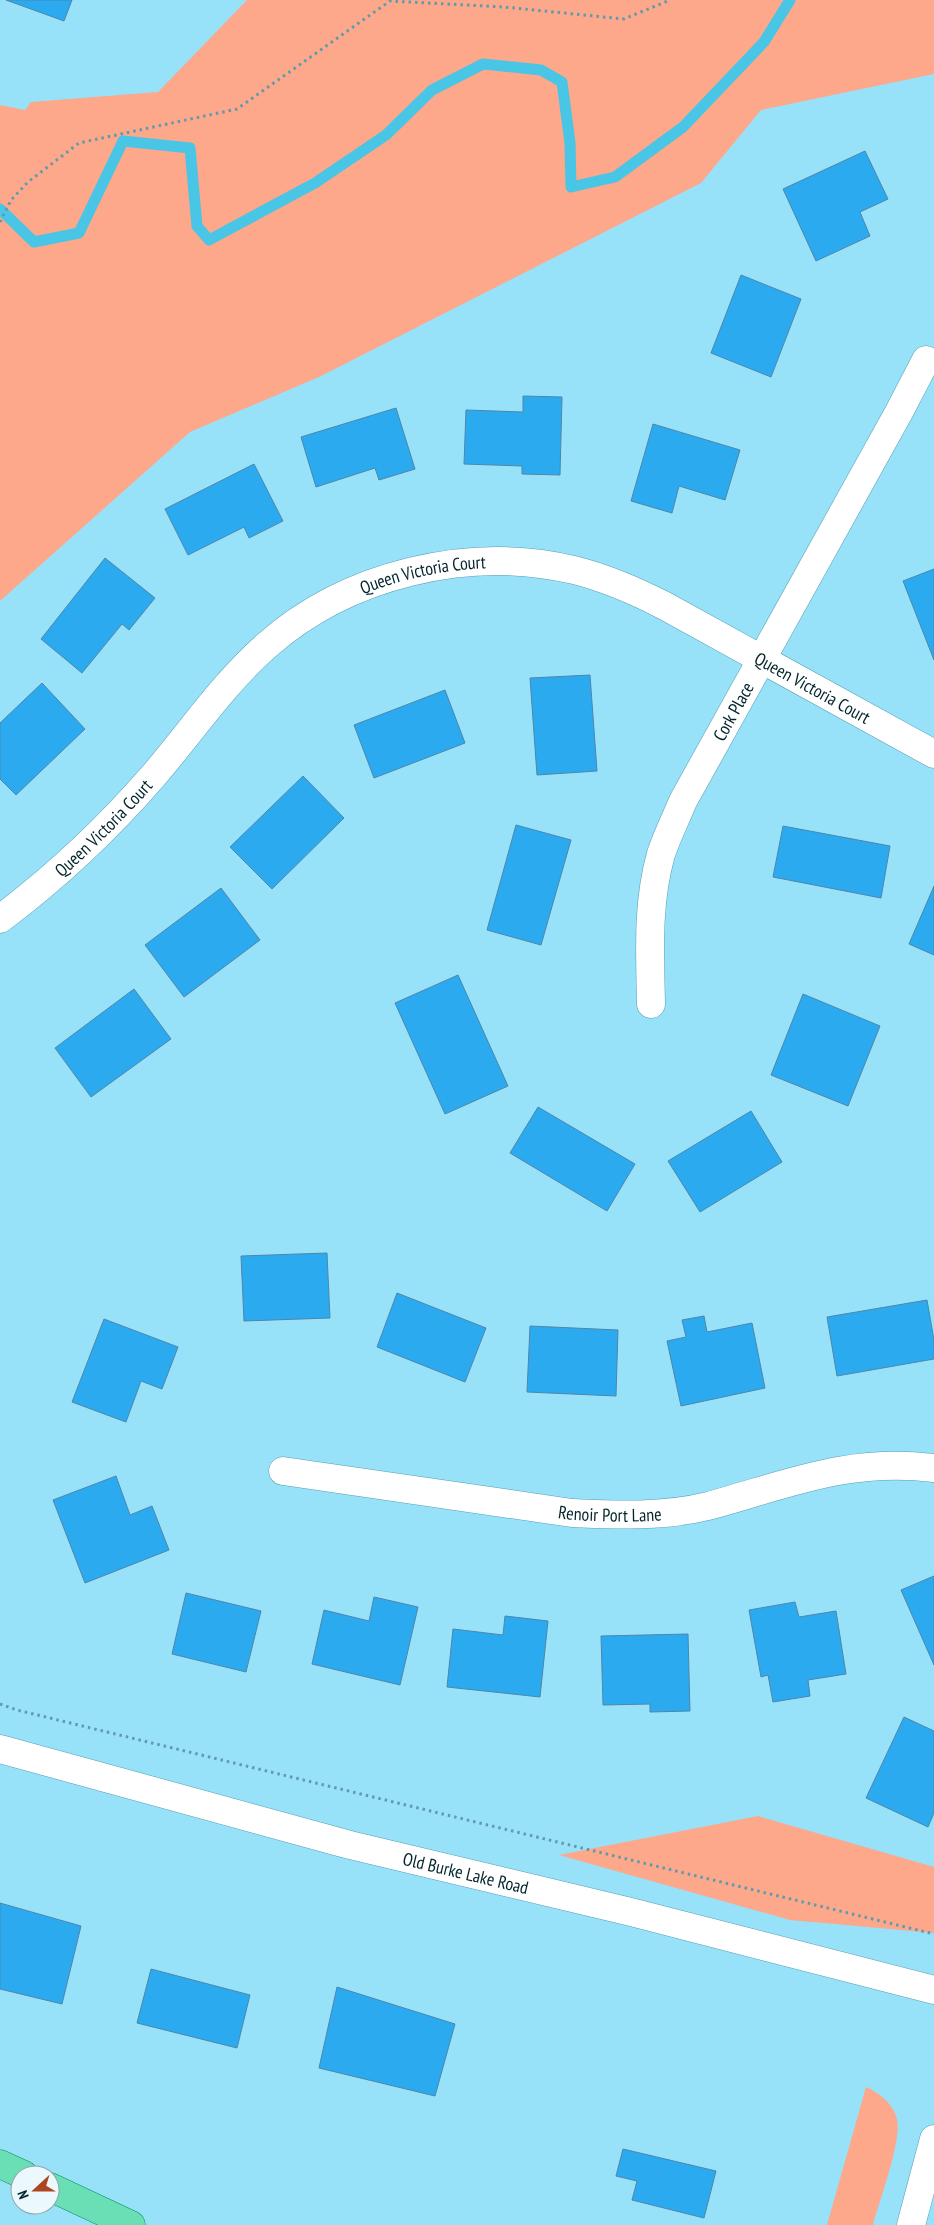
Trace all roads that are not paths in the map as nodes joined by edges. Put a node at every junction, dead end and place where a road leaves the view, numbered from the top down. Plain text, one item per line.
1 (926, 360) dead end
2 (761, 658) junction
3 (934, 754) edge
4 (0, 920) edge
5 (651, 1004) dead end
6 (934, 1468) edge
7 (283, 1471) dead end
8 (0, 1749) edge
9 (934, 1990) edge
10 (934, 2139) edge
11 (60, 2192) edge
12 (130, 2225) edge
13 (911, 2225) edge

1 - 2 street, Cork Place
2 - 3 street, Queen Victoria Court
2 - 4 street, Queen Victoria Court
2 - 5 street, Cork Place
6 - 7 street, Renoir Port Lane
8 - 9 street, Old Burke Lake Road
10 - 13 street
11 - 12 main road

